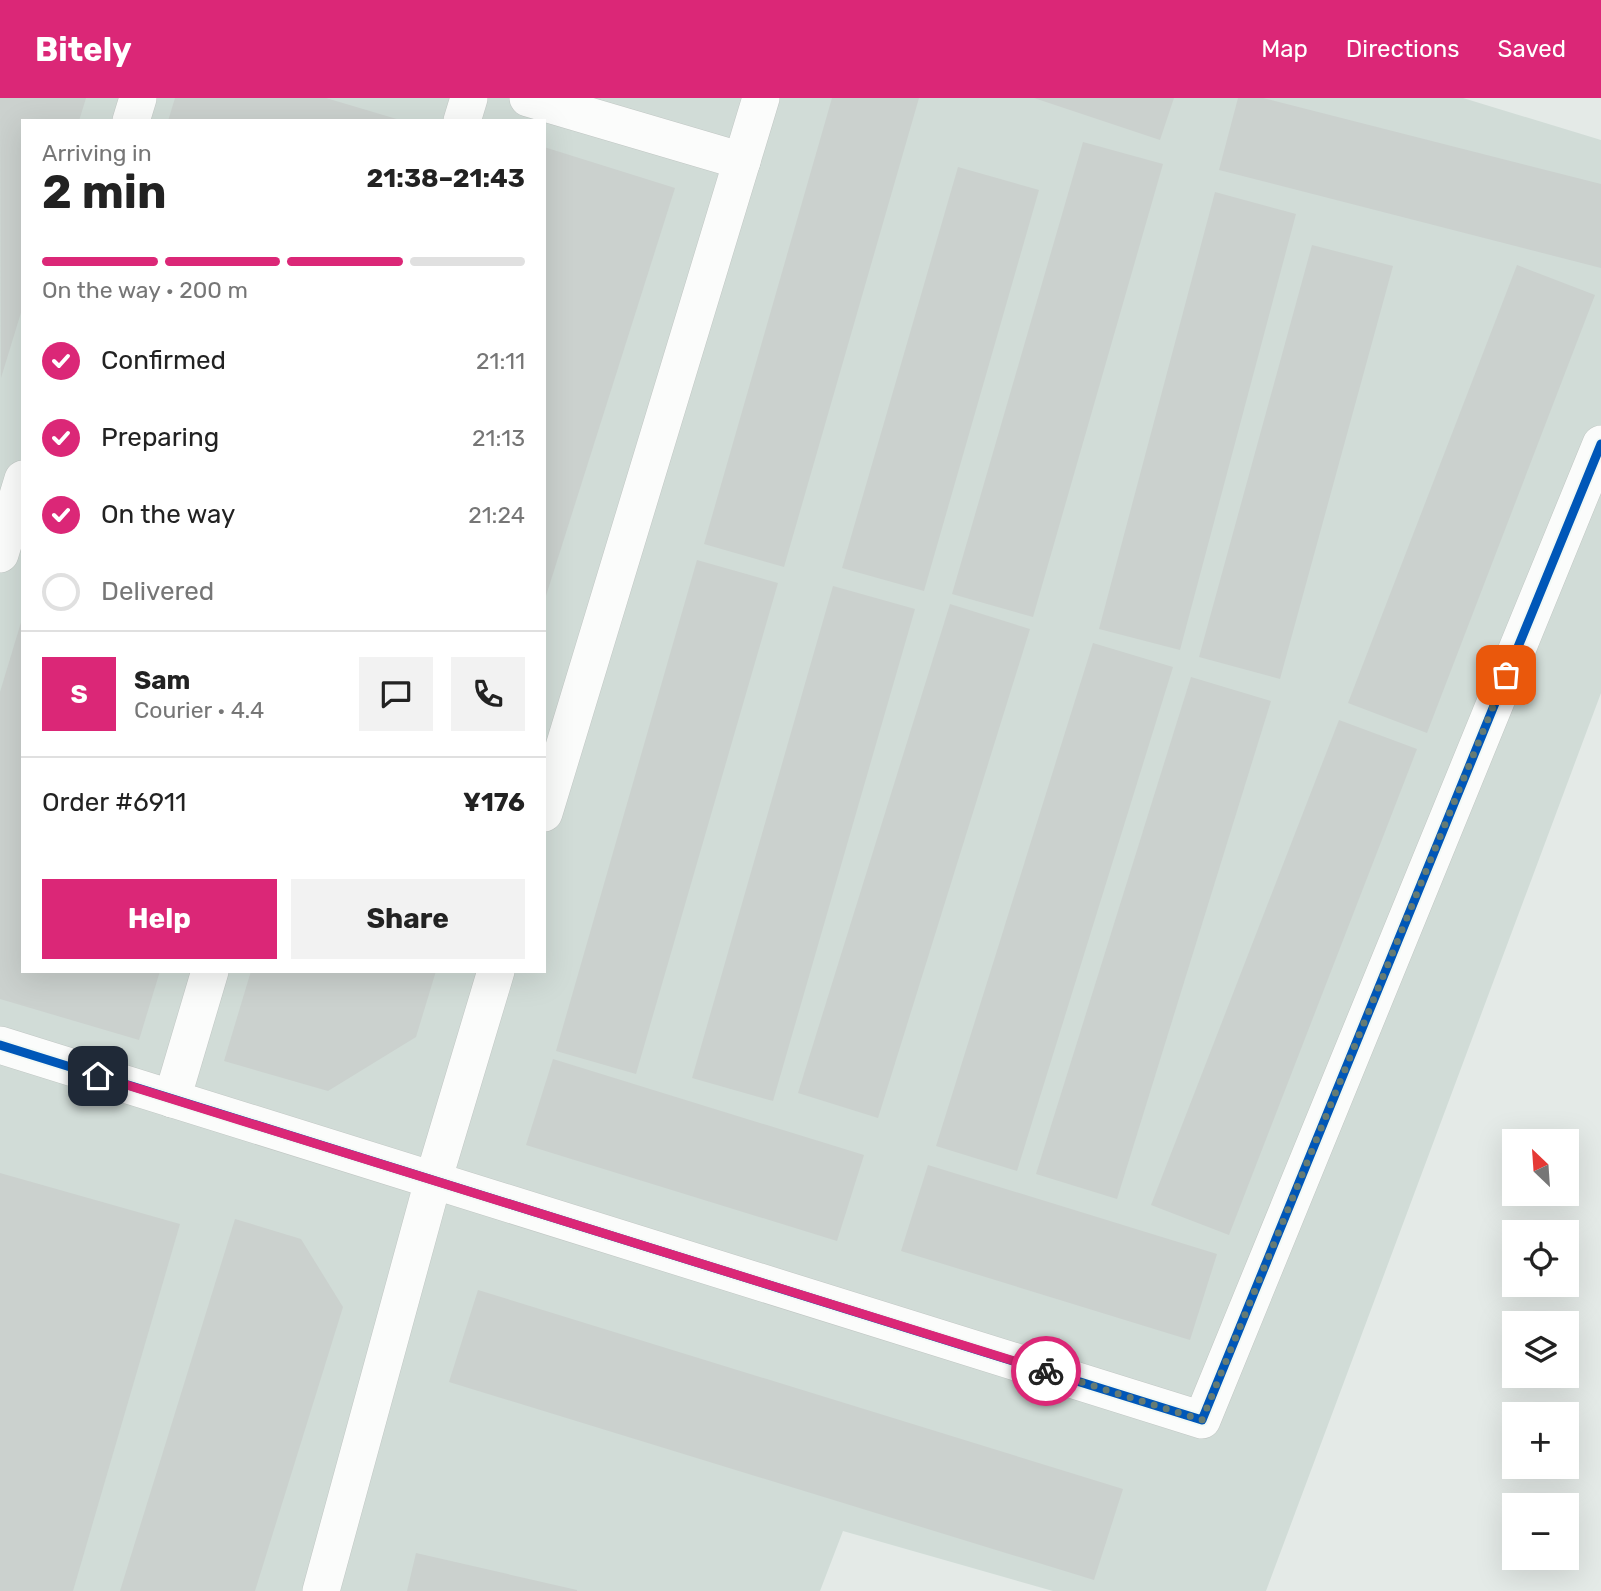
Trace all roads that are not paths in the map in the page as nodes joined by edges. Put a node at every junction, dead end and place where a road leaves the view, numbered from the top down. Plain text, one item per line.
1 (138, 98) edge
2 (468, 98) edge
3 (528, 98) edge
4 (761, 98) edge
5 (132, 119) edge
6 (463, 119) edge
7 (742, 161) junction
8 (1601, 444) edge
9 (21, 486) edge
10 (0, 554) edge
11 (21, 561) edge
12 (556, 731) edge
13 (546, 799) edge
14 (209, 973) edge
15 (495, 973) edge
16 (0, 1045) edge
17 (172, 1099) junction
18 (433, 1181) junction
19 (321, 1591) edge

1 - 5 street
2 - 6 street
3 - 7 street
4 - 7 street
7 - 12 street
8 - 18 street
9 - 10 street
10 - 11 street
12 - 13 street
14 - 17 street
15 - 18 street
16 - 17 street
17 - 18 street
18 - 19 street

